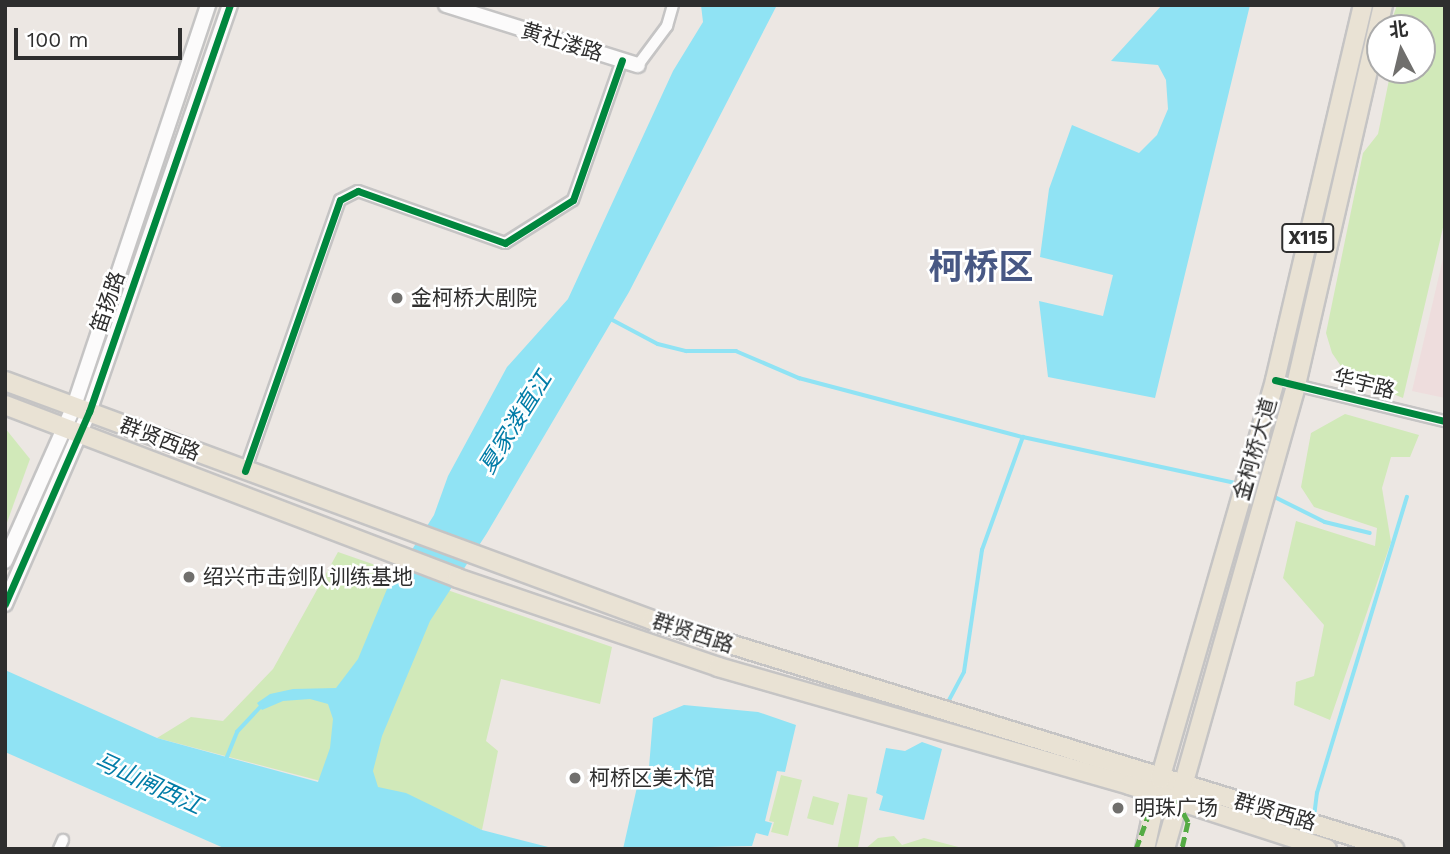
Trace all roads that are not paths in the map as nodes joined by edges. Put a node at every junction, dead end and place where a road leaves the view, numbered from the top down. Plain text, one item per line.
1 (208, 5) edge
2 (230, 5) edge
3 (446, 5) edge
4 (673, 5) edge
5 (1363, 5) edge
6 (1383, 5) edge
7 (470, 9) edge
8 (622, 60) junction
9 (638, 65) joint
10 (1275, 380) junction
11 (5, 381) edge
12 (1296, 385) junction
13 (5, 405) edge
14 (81, 409) junction
15 (1445, 421) edge
16 (72, 431) junction
17 (245, 471) junction
18 (5, 561) edge
19 (5, 604) edge
20 (1158, 786) junction
21 (1178, 792) junction
22 (1324, 848) edge
23 (1145, 849) edge
24 (1165, 849) edge
25 (1394, 849) edge

1 - 14 street, 笛扬路
2 - 14 street, 笛扬路
3 - 7 street, 黄社溇路
4 - 9 street
5 - 10 main road, 金柯桥大道 / X115
6 - 12 main road, 金柯桥大道 / X115
7 - 8 street, 黄社溇路
8 - 9 street, 黄社溇路
8 - 17 street
10 - 12 street, 华宇路
10 - 20 main road, 金柯桥大道 / X115
11 - 14 main road, 群贤西路
12 - 15 street, 华宇路
12 - 21 main road, 金柯桥大道 / X115
13 - 16 main road, 群贤西路
14 - 16 street, 笛扬路
14 - 17 main road, 群贤西路
16 - 18 street, 笛扬路
16 - 19 street, 笛扬路
16 - 20 main road, 群贤西路
17 - 20 main road, 群贤西路
20 - 21 main road, 群贤西路
20 - 23 main road, 金柯桥大道 / X115
21 - 22 main road, 群贤西路
21 - 24 main road, 金柯桥大道 / X115
21 - 25 main road, 群贤西路

